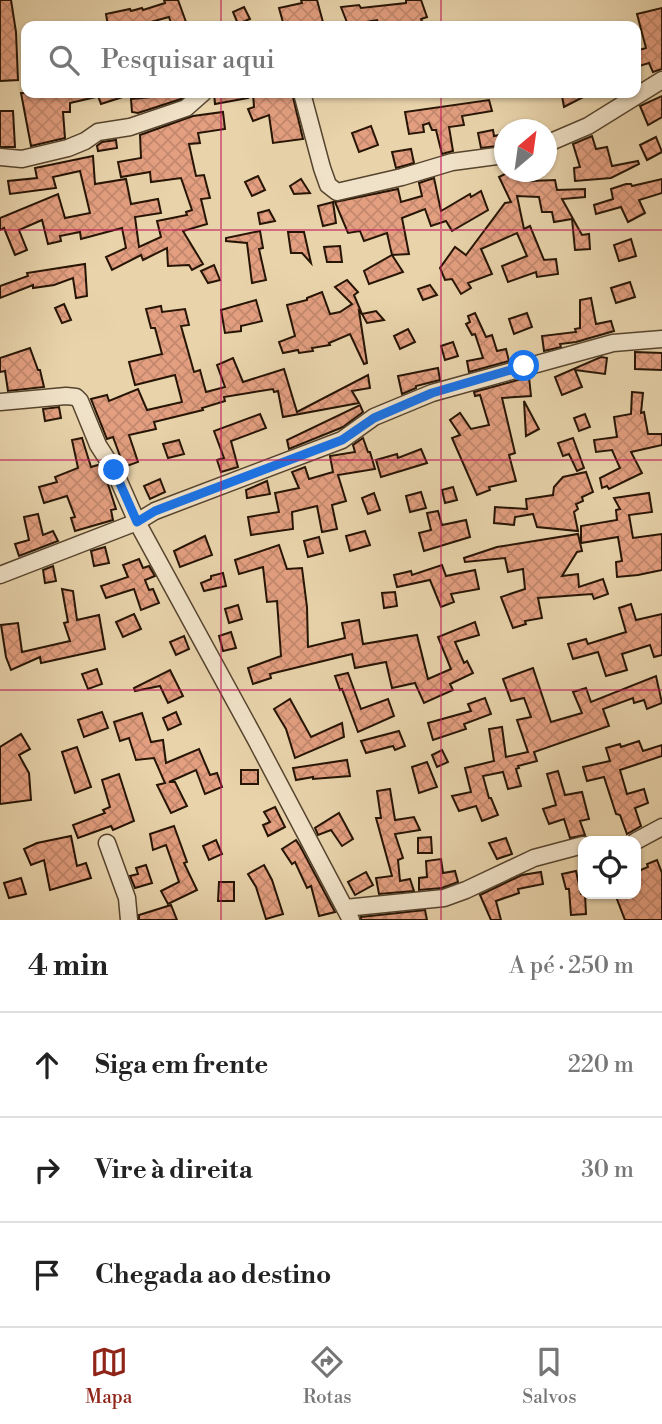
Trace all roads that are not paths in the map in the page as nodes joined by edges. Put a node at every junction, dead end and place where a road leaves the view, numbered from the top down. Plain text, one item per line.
1 (662, 79) edge
2 (641, 92) edge
3 (197, 98) edge
4 (303, 98) edge
5 (632, 98) edge
6 (557, 140) edge
7 (494, 156) edge
8 (0, 157) edge
9 (662, 340) edge
10 (0, 402) edge
11 (137, 522) junction
12 (0, 575) edge
13 (662, 827) edge
14 (641, 838) edge
15 (107, 843) dead end
16 (578, 846) edge
17 (348, 914) edge
18 (129, 920) edge

1 - 2 street
3 - 8 street
4 - 7 street
5 - 6 street
9 - 11 street
10 - 11 street
11 - 12 street
11 - 17 street
13 - 14 street
15 - 18 street
16 - 17 street

